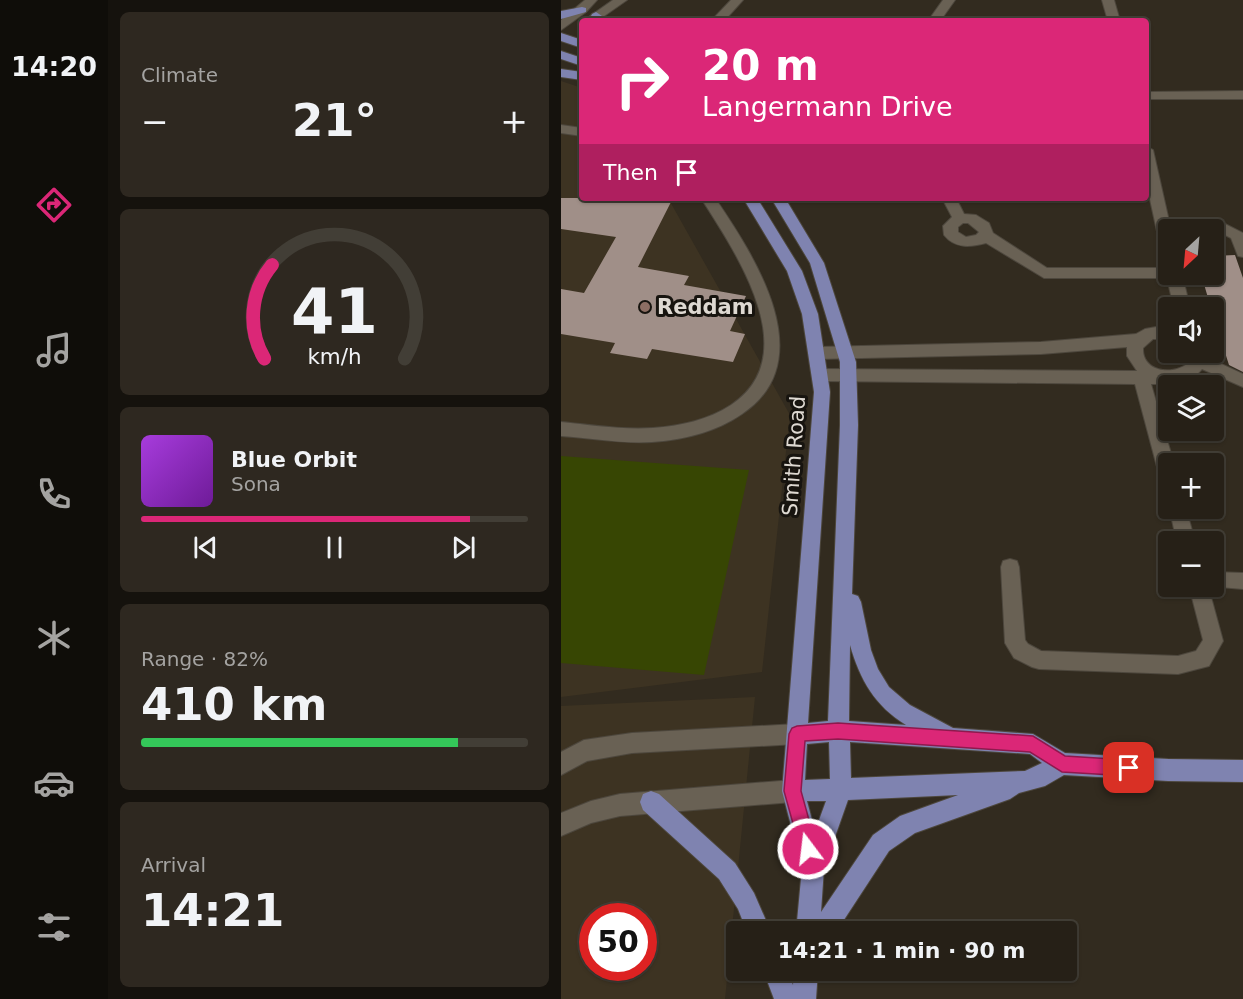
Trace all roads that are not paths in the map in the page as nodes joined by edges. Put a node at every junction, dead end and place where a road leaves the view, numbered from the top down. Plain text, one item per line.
1 (591, 0) edge
2 (621, 0) edge
3 (737, 0) edge
4 (949, 0) edge
5 (1108, 0) edge
6 (582, 10) junction
7 (561, 15) edge
8 (594, 18) edge
9 (720, 18) edge
10 (936, 18) edge
11 (1113, 18) edge
12 (579, 27) edge
13 (562, 35) edge
14 (579, 43) edge
15 (561, 55) edge
16 (579, 61) edge
17 (561, 73) edge
18 (579, 76) edge
19 (1243, 95) edge
20 (1149, 100) edge
21 (1221, 100) junction
22 (1243, 104) edge
23 (561, 129) edge
24 (579, 132) edge
25 (1149, 162) edge
26 (710, 201) edge
27 (752, 201) edge
28 (780, 201) edge
29 (951, 201) edge
30 (960, 219) junction
31 (1163, 219) edge
32 (1224, 229) edge
33 (985, 235) junction
34 (1243, 252) edge
35 (1158, 273) edge
36 (1158, 333) edge
37 (1139, 340) junction
38 (845, 351) junction
39 (817, 353) junction
40 (1194, 363) edge
41 (1209, 363) edge
42 (820, 375) junction
43 (848, 375) junction
44 (1158, 375) edge
45 (1183, 375) edge
46 (1141, 377) junction
47 (1158, 378) edge
48 (1243, 381) edge
49 (561, 429) edge
50 (1162, 453) edge
51 (845, 552) junction
52 (1010, 567) dead end
53 (1224, 580) edge
54 (1243, 581) edge
55 (1201, 597) edge
56 (838, 731) junction
57 (797, 734) junction
58 (949, 737) junction
59 (561, 764) edge
60 (1062, 764) junction
61 (1243, 771) edge
62 (1025, 782) junction
63 (841, 788) junction
64 (793, 791) junction
65 (651, 802) junction
66 (561, 825) edge
67 (813, 868) junction
68 (754, 921) edge
69 (809, 921) edge
70 (829, 921) edge
71 (779, 981) edge
72 (805, 981) edge
73 (786, 999) edge
74 (804, 999) edge

1 - 6 street
2 - 8 street
3 - 9 street
4 - 10 street
5 - 11 street
6 - 7 main road
6 - 13 street
12 - 13 street
13 - 14 main road
15 - 16 main road
17 - 18 main road
19 - 21 street
20 - 21 street
21 - 22 street
23 - 24 street
25 - 31 street
26 - 49 street
27 - 39 main road, Smith Road
28 - 38 main road
29 - 30 street
30 - 33 street
30 - 33 street
32 - 34 street
33 - 35 street
36 - 37 street
37 - 38 street
37 - 44 street
38 - 39 street
38 - 43 main road
39 - 42 main road, Smith Road
40 - 45 street
41 - 48 street
42 - 43 street
42 - 57 main road, Smith Road
43 - 46 street
43 - 51 main road
46 - 47 street
46 - 50 street
51 - 56 main road
51 - 58 main road
52 - 55 street
53 - 54 street
56 - 57 main road
56 - 58 main road
56 - 63 main road
57 - 59 street
57 - 64 main road, Smith Road
58 - 60 main road
60 - 61 main road
60 - 62 main road
62 - 63 main road
62 - 70 main road
63 - 64 main road
63 - 67 main road
64 - 65 street
64 - 67 main road, Smith Road
65 - 66 street
65 - 68 main road
67 - 69 main road
71 - 73 main road
72 - 74 main road

